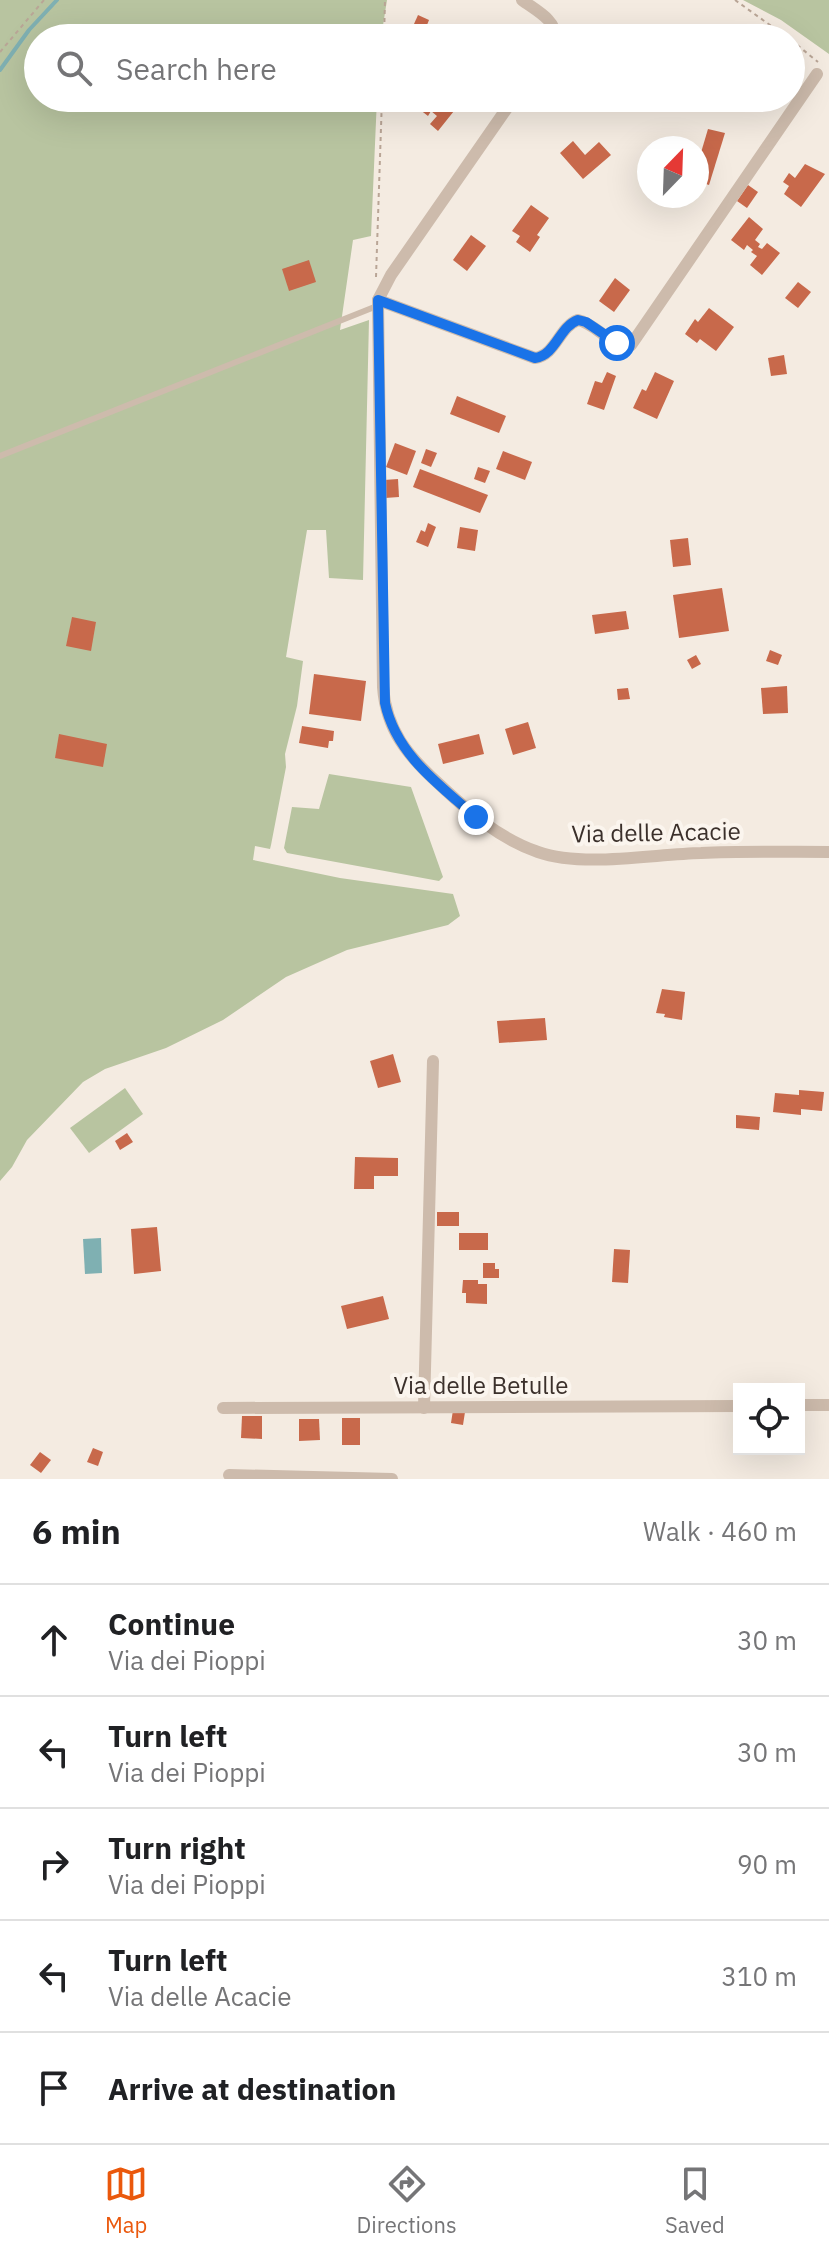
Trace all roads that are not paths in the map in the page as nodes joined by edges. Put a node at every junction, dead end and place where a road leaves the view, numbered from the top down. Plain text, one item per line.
1 (522, 0) edge
2 (552, 24) edge
3 (817, 74) road end
4 (805, 91) edge
5 (504, 112) edge
6 (790, 112) edge
7 (378, 303) junction
8 (0, 456) edge
9 (829, 852) edge
10 (433, 1061) dead end
11 (805, 1405) edge
12 (829, 1405) edge
13 (733, 1406) edge
14 (223, 1408) dead end
15 (424, 1408) junction
16 (229, 1475) dead end
17 (321, 1478) edge
18 (392, 1479) edge

1 - 2 street
3 - 4 street
5 - 7 street
6 - 7 street
7 - 8 lane
7 - 9 street, Via delle Acacie
10 - 15 street
11 - 12 street
13 - 15 street, Via delle Betulle
14 - 15 street, Via delle Betulle
16 - 17 street
17 - 18 street

